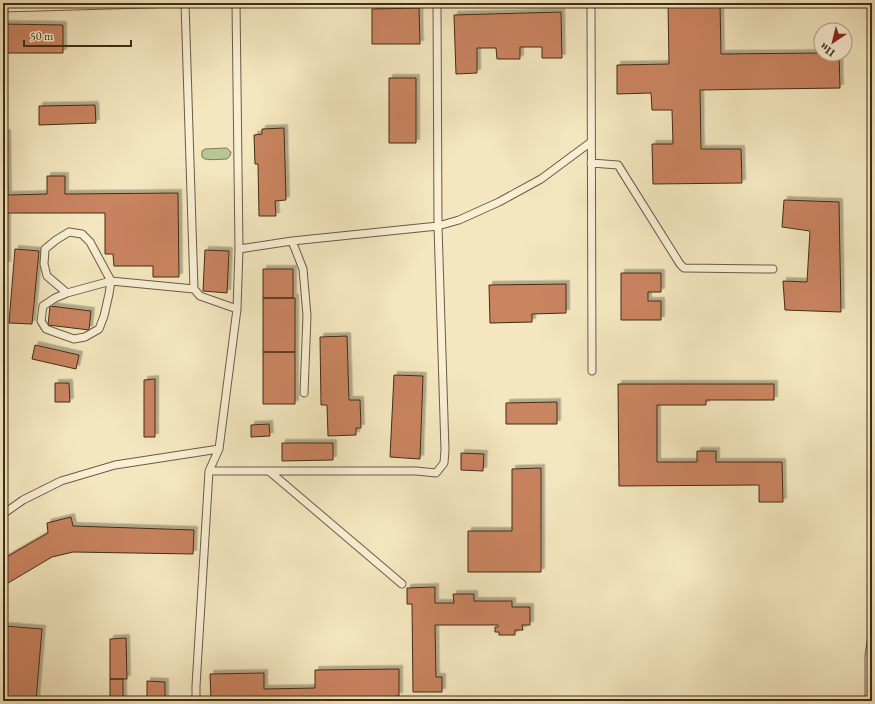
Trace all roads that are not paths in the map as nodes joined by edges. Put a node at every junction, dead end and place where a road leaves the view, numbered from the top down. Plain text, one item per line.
1 (181, 3) edge
2 (185, 3) edge
3 (236, 3) edge
4 (437, 3) edge
5 (591, 3) edge
6 (3, 8) edge
7 (591, 142) junction
8 (591, 163) junction
9 (438, 226) junction
10 (292, 241) junction
11 (239, 249) junction
12 (773, 269) dead end
13 (111, 281) junction
14 (194, 289) junction
15 (68, 293) junction
16 (237, 309) junction
17 (592, 371) dead end
18 (304, 393) dead end
19 (219, 449) junction
20 (209, 471) junction
21 (269, 472) junction
22 (3, 514) edge
23 (402, 584) dead end
24 (872, 635) edge
25 (196, 701) edge
26 (870, 701) edge

1 - 6 lane
2 - 14 lane
3 - 11 lane
4 - 9 lane
5 - 7 lane
7 - 8 lane
7 - 9 lane
8 - 12 lane
8 - 17 lane
9 - 10 lane
9 - 21 lane
10 - 11 lane
10 - 18 lane
11 - 16 lane
13 - 14 lane
13 - 15 lane
13 - 15 lane
13 - 15 lane
14 - 16 lane
16 - 19 lane
19 - 20 lane
19 - 22 lane
20 - 21 lane
20 - 25 lane
21 - 23 lane
24 - 26 lane

